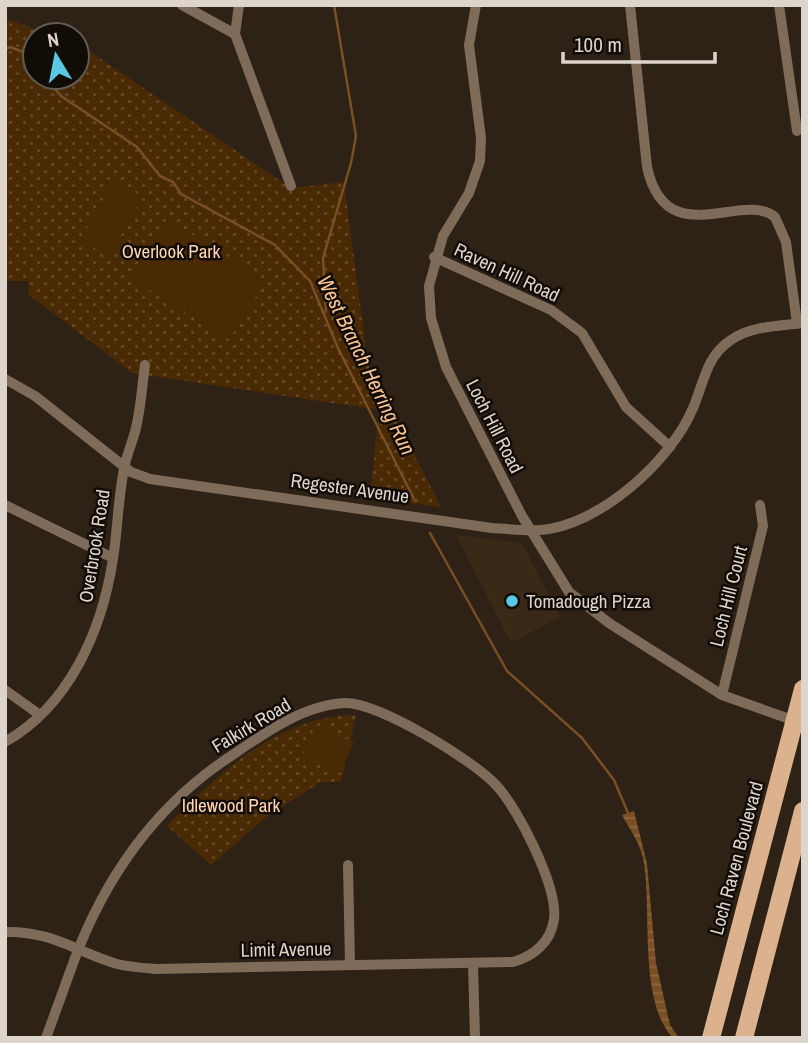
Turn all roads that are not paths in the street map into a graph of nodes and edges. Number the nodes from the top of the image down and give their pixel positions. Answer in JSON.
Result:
{"nodes":[{"id":1,"x":182,"y":5,"type":"edge"},
{"id":2,"x":239,"y":5,"type":"edge"},
{"id":3,"x":475,"y":5,"type":"edge"},
{"id":4,"x":630,"y":5,"type":"edge"},
{"id":5,"x":780,"y":7,"type":"edge"},
{"id":6,"x":235,"y":34,"type":"junction"},
{"id":7,"x":797,"y":131,"type":"dead end"},
{"id":8,"x":291,"y":186,"type":"dead end"},
{"id":9,"x":434,"y":257,"type":"junction"},
{"id":10,"x":800,"y":323,"type":"edge"},
{"id":11,"x":145,"y":365,"type":"dead end"},
{"id":12,"x":5,"y":379,"type":"edge"},
{"id":13,"x":670,"y":447,"type":"junction"},
{"id":14,"x":125,"y":464,"type":"junction"},
{"id":15,"x":5,"y":505,"type":"edge"},
{"id":16,"x":760,"y":505,"type":"dead end"},
{"id":17,"x":529,"y":529,"type":"junction"},
{"id":18,"x":113,"y":558,"type":"junction"},
{"id":19,"x":803,"y":689,"type":"edge"},
{"id":20,"x":5,"y":690,"type":"edge"},
{"id":21,"x":722,"y":695,"type":"junction"},
{"id":22,"x":40,"y":715,"type":"junction"},
{"id":23,"x":798,"y":722,"type":"edge"},
{"id":24,"x":5,"y":742,"type":"edge"},
{"id":25,"x":803,"y":811,"type":"edge"},
{"id":26,"x":348,"y":865,"type":"dead end"},
{"id":27,"x":554,"y":923,"type":"joint"},
{"id":28,"x":5,"y":932,"type":"edge"},
{"id":29,"x":78,"y":949,"type":"junction"},
{"id":30,"x":473,"y":964,"type":"junction"},
{"id":31,"x":350,"y":965,"type":"junction"},
{"id":32,"x":46,"y":1038,"type":"edge"},
{"id":33,"x":475,"y":1038,"type":"edge"},
{"id":34,"x":711,"y":1038,"type":"edge"},
{"id":35,"x":744,"y":1038,"type":"edge"}],
"edges":[{"from":1,"to":6,"type":"street"},
{"from":2,"to":6,"type":"street"},
{"from":3,"to":9,"type":"street","name":"Loch Hill Road"},
{"from":4,"to":10,"type":"street"},
{"from":5,"to":7,"type":"street"},
{"from":6,"to":8,"type":"street"},
{"from":9,"to":13,"type":"street","name":"Raven Hill Road"},
{"from":9,"to":17,"type":"street","name":"Loch Hill Road"},
{"from":10,"to":13,"type":"street","name":"Regester Avenue"},
{"from":11,"to":14,"type":"street","name":"Overbrook Road"},
{"from":12,"to":14,"type":"street","name":"Regester Avenue"},
{"from":13,"to":17,"type":"street","name":"Regester Avenue"},
{"from":14,"to":17,"type":"street","name":"Regester Avenue"},
{"from":14,"to":18,"type":"street","name":"Overbrook Road"},
{"from":15,"to":18,"type":"street"},
{"from":16,"to":21,"type":"street","name":"Loch Hill Court"},
{"from":17,"to":21,"type":"street","name":"Loch Hill Road"},
{"from":18,"to":22,"type":"street","name":"Overbrook Road"},
{"from":19,"to":23,"type":"main road","name":"Loch Raven Boulevard"},
{"from":20,"to":22,"type":"street"},
{"from":21,"to":23,"type":"street","name":"Loch Hill Road"},
{"from":22,"to":24,"type":"street","name":"Overbrook Road"},
{"from":23,"to":34,"type":"main road","name":"Loch Raven Boulevard"},
{"from":25,"to":35,"type":"main road"},
{"from":26,"to":31,"type":"street"},
{"from":27,"to":29,"type":"street","name":"Falkirk Road"},
{"from":27,"to":30,"type":"street","name":"Limit Avenue"},
{"from":28,"to":29,"type":"street","name":"Limit Avenue"},
{"from":29,"to":31,"type":"street","name":"Limit Avenue"},
{"from":29,"to":32,"type":"street","name":"Falkirk Road"},
{"from":30,"to":31,"type":"street","name":"Limit Avenue"},
{"from":30,"to":33,"type":"street"}]}
